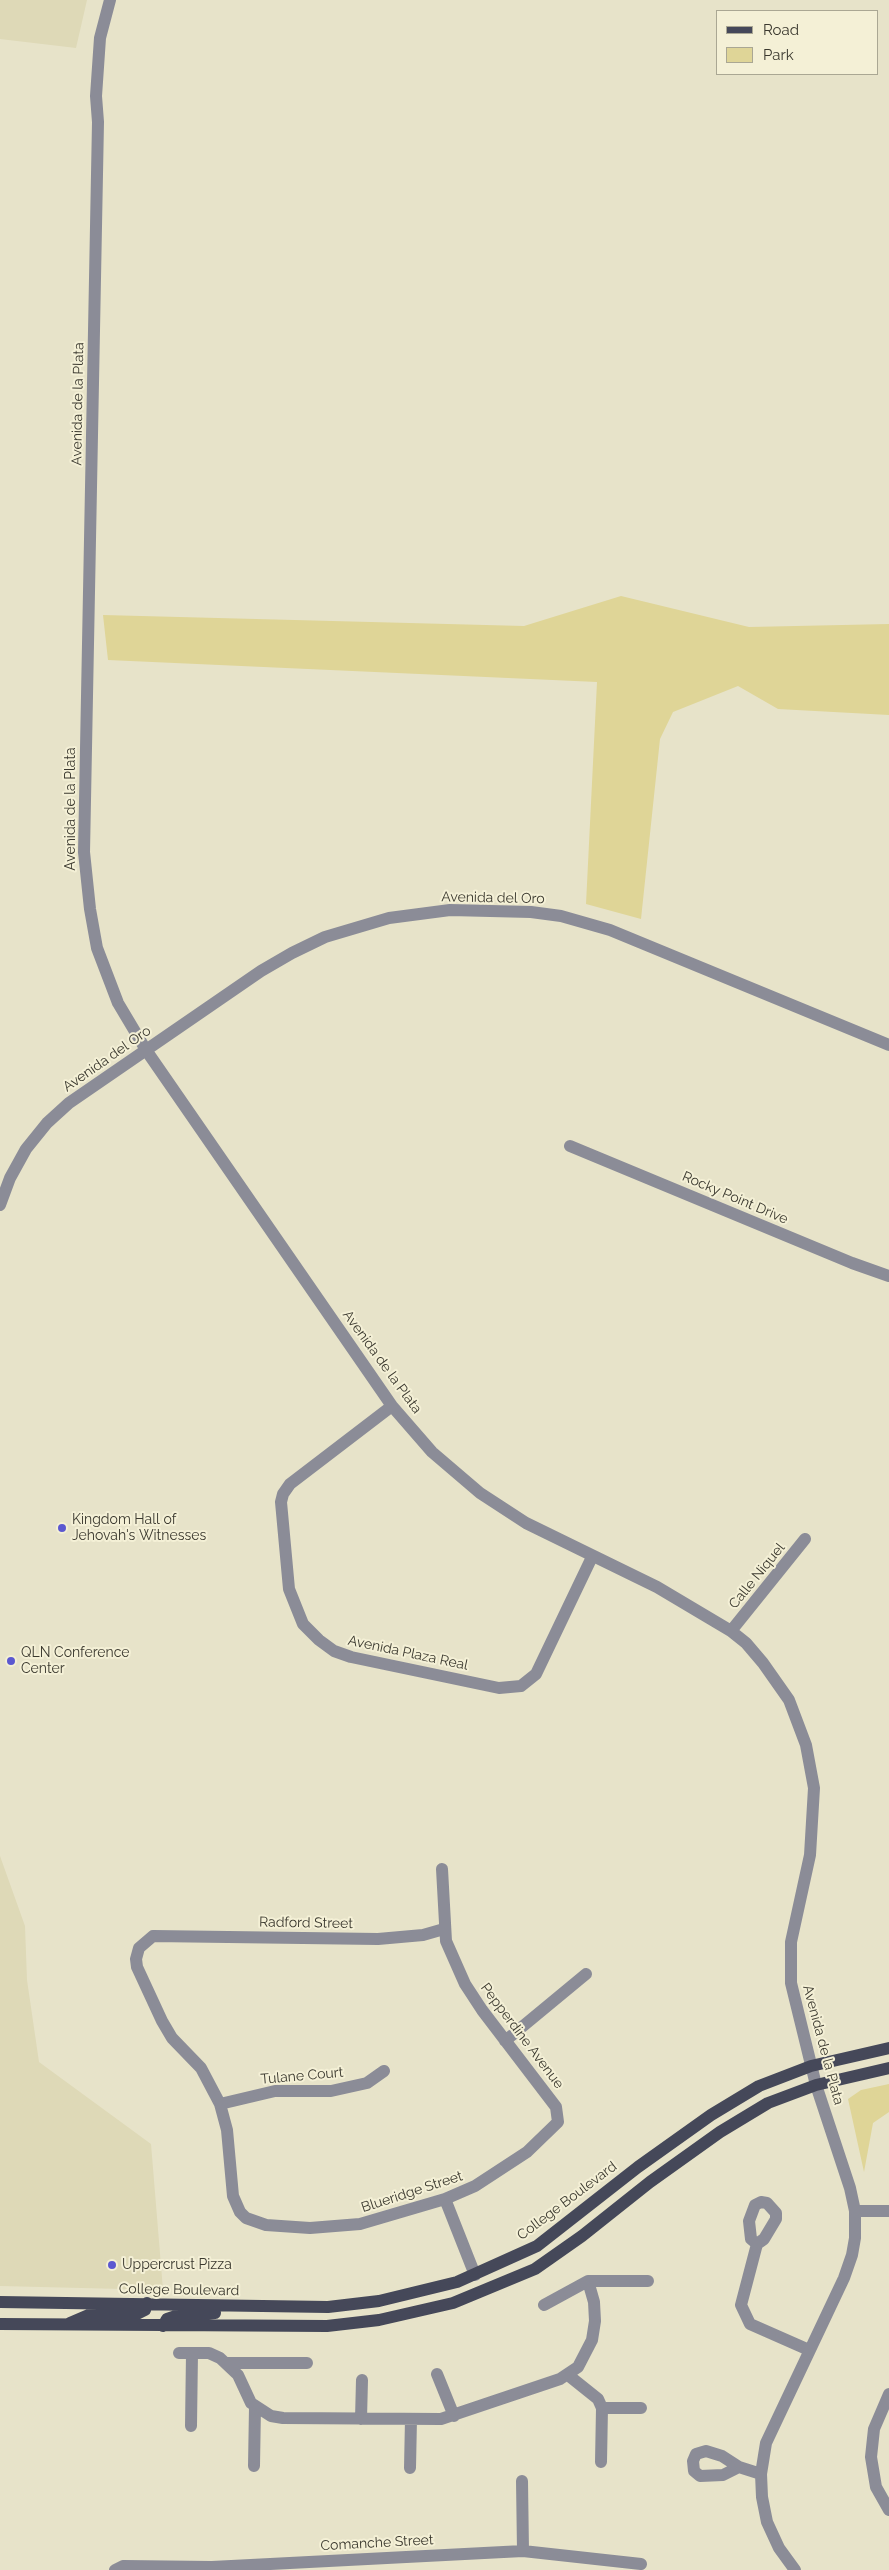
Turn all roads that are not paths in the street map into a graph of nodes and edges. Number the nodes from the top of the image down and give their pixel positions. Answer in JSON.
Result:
{"nodes":[{"id":1,"x":110,"y":0,"type":"edge"},
{"id":2,"x":889,"y":1045,"type":"edge"},
{"id":3,"x":146,"y":1050,"type":"junction"},
{"id":4,"x":570,"y":1146,"type":"dead end"},
{"id":5,"x":0,"y":1205,"type":"edge"},
{"id":6,"x":889,"y":1276,"type":"edge"},
{"id":7,"x":392,"y":1406,"type":"junction"},
{"id":8,"x":805,"y":1539,"type":"dead end"},
{"id":9,"x":592,"y":1557,"type":"junction"},
{"id":10,"x":731,"y":1631,"type":"junction"},
{"id":11,"x":442,"y":1869,"type":"dead end"},
{"id":12,"x":444,"y":1929,"type":"junction"},
{"id":13,"x":586,"y":1974,"type":"dead end"},
{"id":14,"x":506,"y":2041,"type":"junction"},
{"id":15,"x":889,"y":2048,"type":"edge"},
{"id":16,"x":811,"y":2066,"type":"junction"},
{"id":17,"x":889,"y":2068,"type":"edge"},
{"id":18,"x":384,"y":2071,"type":"dead end"},
{"id":19,"x":816,"y":2084,"type":"junction"},
{"id":20,"x":220,"y":2104,"type":"junction"},
{"id":21,"x":549,"y":2132,"type":"joint"},
{"id":22,"x":445,"y":2199,"type":"junction"},
{"id":23,"x":855,"y":2211,"type":"junction"},
{"id":24,"x":889,"y":2211,"type":"edge"},
{"id":25,"x":757,"y":2244,"type":"dead end"},
{"id":26,"x":537,"y":2246,"type":"junction"},
{"id":27,"x":475,"y":2275,"type":"junction"},
{"id":28,"x":588,"y":2281,"type":"junction"},
{"id":29,"x":648,"y":2281,"type":"dead end"},
{"id":30,"x":482,"y":2293,"type":"junction"},
{"id":31,"x":0,"y":2302,"type":"edge"},
{"id":32,"x":147,"y":2303,"type":"junction"},
{"id":33,"x":544,"y":2305,"type":"dead end"},
{"id":34,"x":288,"y":2308,"type":"junction"},
{"id":35,"x":414,"y":2312,"type":"junction"},
{"id":36,"x":0,"y":2324,"type":"edge"},
{"id":37,"x":67,"y":2325,"type":"junction"},
{"id":38,"x":162,"y":2326,"type":"junction"},
{"id":39,"x":809,"y":2350,"type":"junction"},
{"id":40,"x":307,"y":2363,"type":"dead end"},
{"id":41,"x":227,"y":2364,"type":"junction"},
{"id":42,"x":437,"y":2374,"type":"dead end"},
{"id":43,"x":568,"y":2375,"type":"junction"},
{"id":44,"x":362,"y":2380,"type":"dead end"},
{"id":45,"x":889,"y":2394,"type":"edge"},
{"id":46,"x":255,"y":2407,"type":"junction"},
{"id":47,"x":602,"y":2408,"type":"junction"},
{"id":48,"x":641,"y":2408,"type":"dead end"},
{"id":49,"x":454,"y":2416,"type":"junction"},
{"id":50,"x":361,"y":2419,"type":"junction"},
{"id":51,"x":412,"y":2419,"type":"junction"},
{"id":52,"x":191,"y":2426,"type":"dead end"},
{"id":53,"x":601,"y":2462,"type":"dead end"},
{"id":54,"x":254,"y":2466,"type":"dead end"},
{"id":55,"x":738,"y":2467,"type":"dead end"},
{"id":56,"x":410,"y":2468,"type":"dead end"},
{"id":57,"x":761,"y":2474,"type":"junction"},
{"id":58,"x":522,"y":2481,"type":"dead end"},
{"id":59,"x":889,"y":2510,"type":"edge"},
{"id":60,"x":523,"y":2551,"type":"junction"},
{"id":61,"x":641,"y":2564,"type":"dead end"},
{"id":62,"x":792,"y":2569,"type":"edge"},
{"id":63,"x":115,"y":2570,"type":"edge"}],
"edges":[{"from":1,"to":3,"type":"street","name":"Avenida de la Plata"},
{"from":2,"to":3,"type":"street","name":"Avenida del Oro"},
{"from":3,"to":5,"type":"street","name":"Avenida del Oro"},
{"from":3,"to":7,"type":"street","name":"Avenida de la Plata"},
{"from":4,"to":6,"type":"street","name":"Rocky Point Drive"},
{"from":7,"to":9,"type":"street","name":"Avenida de la Plata"},
{"from":7,"to":9,"type":"street","name":"Avenida Plaza Real"},
{"from":8,"to":10,"type":"street","name":"Calle Niquel"},
{"from":9,"to":10,"type":"street","name":"Avenida de la Plata"},
{"from":10,"to":16,"type":"street","name":"Avenida de la Plata"},
{"from":11,"to":12,"type":"street","name":"Pepperdine Avenue"},
{"from":12,"to":14,"type":"street","name":"Pepperdine Avenue"},
{"from":12,"to":20,"type":"street","name":"Radford Street"},
{"from":13,"to":14,"type":"street"},
{"from":14,"to":21,"type":"street","name":"Pepperdine Avenue"},
{"from":15,"to":16,"type":"main road","name":"College Boulevard"},
{"from":16,"to":19,"type":"street","name":"Avenida de la Plata"},
{"from":16,"to":26,"type":"main road","name":"College Boulevard"},
{"from":17,"to":19,"type":"main road"},
{"from":18,"to":20,"type":"street","name":"Tulane Court"},
{"from":19,"to":23,"type":"street","name":"Avenida de la Plata"},
{"from":19,"to":30,"type":"main road"},
{"from":20,"to":22,"type":"street","name":"Blueridge Street"},
{"from":21,"to":22,"type":"street","name":"Blueridge Street"},
{"from":22,"to":27,"type":"street"},
{"from":23,"to":24,"type":"street"},
{"from":23,"to":39,"type":"street","name":"Avenida de la Plata"},
{"from":25,"to":39,"type":"street"},
{"from":26,"to":27,"type":"main road","name":"College Boulevard"},
{"from":26,"to":30,"type":"main road"},
{"from":27,"to":34,"type":"main road","name":"College Boulevard"},
{"from":27,"to":35,"type":"main road"},
{"from":28,"to":29,"type":"street"},
{"from":28,"to":33,"type":"street"},
{"from":28,"to":43,"type":"street"},
{"from":30,"to":35,"type":"main road"},
{"from":31,"to":32,"type":"main road","name":"College Boulevard"},
{"from":32,"to":34,"type":"main road","name":"College Boulevard"},
{"from":32,"to":37,"type":"main road"},
{"from":34,"to":38,"type":"main road"},
{"from":35,"to":38,"type":"main road"},
{"from":36,"to":37,"type":"main road"},
{"from":37,"to":38,"type":"main road"},
{"from":39,"to":57,"type":"street","name":"Avenida de la Plata"},
{"from":40,"to":41,"type":"street"},
{"from":41,"to":46,"type":"street"},
{"from":41,"to":52,"type":"street"},
{"from":42,"to":49,"type":"street"},
{"from":43,"to":47,"type":"street"},
{"from":43,"to":49,"type":"street"},
{"from":44,"to":50,"type":"street"},
{"from":45,"to":59,"type":"street"},
{"from":46,"to":50,"type":"street"},
{"from":46,"to":54,"type":"street"},
{"from":47,"to":48,"type":"street"},
{"from":47,"to":53,"type":"street"},
{"from":49,"to":51,"type":"street"},
{"from":50,"to":51,"type":"street"},
{"from":51,"to":56,"type":"street"},
{"from":55,"to":57,"type":"street"},
{"from":57,"to":62,"type":"street","name":"Avenida de la Plata"},
{"from":58,"to":60,"type":"street"},
{"from":60,"to":61,"type":"street","name":"Comanche Street"},
{"from":60,"to":63,"type":"street","name":"Comanche Street"}]}
